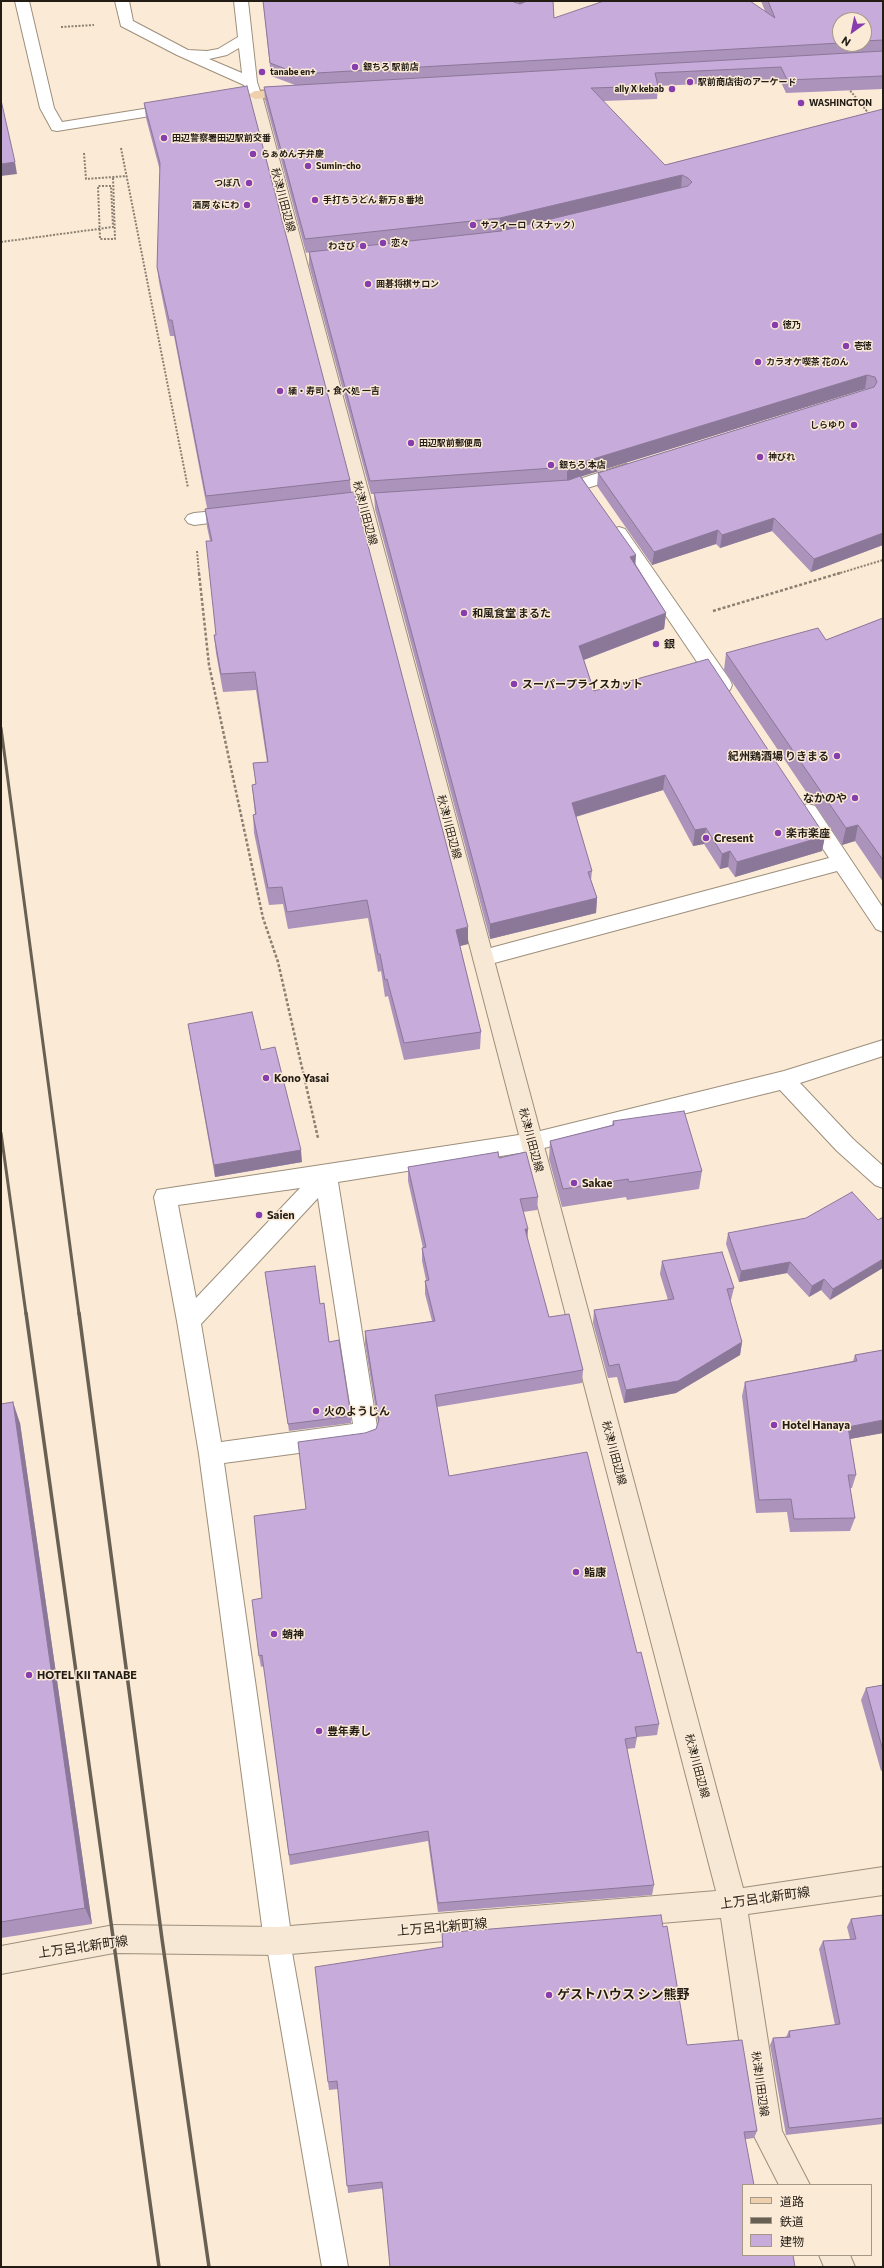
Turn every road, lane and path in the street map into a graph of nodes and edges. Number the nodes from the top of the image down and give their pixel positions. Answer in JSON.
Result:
{"nodes":[{"id":1,"x":22,"y":1,"type":"edge"},
{"id":2,"x":122,"y":1,"type":"edge"},
{"id":3,"x":241,"y":1,"type":"edge"},
{"id":4,"x":126,"y":23,"type":"junction"},
{"id":5,"x":29,"y":29,"type":"junction"},
{"id":6,"x":245,"y":39,"type":"junction"},
{"id":7,"x":182,"y":52,"type":"junction"},
{"id":8,"x":847,"y":83,"type":"edge"},
{"id":9,"x":249,"y":91,"type":"junction"},
{"id":10,"x":310,"y":92,"type":"edge"},
{"id":11,"x":190,"y":106,"type":"edge"},
{"id":12,"x":872,"y":117,"type":"edge"},
{"id":13,"x":114,"y":118,"type":"junction"},
{"id":14,"x":97,"y":121,"type":"junction"},
{"id":15,"x":127,"y":176,"type":"junction"},
{"id":16,"x":113,"y":178,"type":"junction"},
{"id":17,"x":1,"y":242,"type":"edge"},
{"id":18,"x":643,"y":465,"type":"edge"},
{"id":19,"x":536,"y":491,"type":"edge"},
{"id":20,"x":255,"y":513,"type":"edge"},
{"id":21,"x":607,"y":516,"type":"edge"},
{"id":22,"x":194,"y":519,"type":"junction"},
{"id":23,"x":883,"y":560,"type":"edge"},
{"id":24,"x":680,"y":620,"type":"junction"},
{"id":25,"x":732,"y":699,"type":"edge"},
{"id":26,"x":798,"y":796,"type":"edge"},
{"id":27,"x":841,"y":862,"type":"junction"},
{"id":28,"x":883,"y":924,"type":"edge"},
{"id":29,"x":483,"y":958,"type":"junction"},
{"id":30,"x":883,"y":1048,"type":"edge"},
{"id":31,"x":784,"y":1080,"type":"junction"},
{"id":32,"x":532,"y":1142,"type":"junction"},
{"id":33,"x":326,"y":1175,"type":"junction"},
{"id":34,"x":883,"y":1179,"type":"edge"},
{"id":35,"x":189,"y":1321,"type":"junction"},
{"id":36,"x":211,"y":1454,"type":"junction"},
{"id":37,"x":883,"y":1881,"type":"edge"},
{"id":38,"x":733,"y":1903,"type":"junction"},
{"id":39,"x":278,"y":1941,"type":"junction"},
{"id":40,"x":1,"y":1960,"type":"edge"},
{"id":41,"x":794,"y":2184,"type":"edge"},
{"id":42,"x":834,"y":2256,"type":"edge"},
{"id":43,"x":335,"y":2267,"type":"edge"},
{"id":44,"x":840,"y":2267,"type":"edge"}],
"edges":[{"from":1,"to":5,"type":"street"},
{"from":2,"to":4,"type":"street"},
{"from":3,"to":6,"type":"street"},
{"from":4,"to":5,"type":"path"},
{"from":4,"to":7,"type":"street"},
{"from":5,"to":14,"type":"street"},
{"from":6,"to":7,"type":"street"},
{"from":6,"to":9,"type":"street"},
{"from":7,"to":9,"type":"street"},
{"from":8,"to":12,"type":"path"},
{"from":9,"to":10,"type":"main road"},
{"from":9,"to":29,"type":"main road","name":"秋津川田辺線"},
{"from":11,"to":13,"type":"street"},
{"from":13,"to":14,"type":"street"},
{"from":13,"to":15,"type":"path"},
{"from":14,"to":16,"type":"path"},
{"from":15,"to":16,"type":"path"},
{"from":15,"to":22,"type":"path"},
{"from":16,"to":17,"type":"path","bridge":true},
{"from":18,"to":19,"type":"street"},
{"from":20,"to":22,"type":"street"},
{"from":21,"to":24,"type":"street"},
{"from":22,"to":33,"type":"path"},
{"from":23,"to":24,"type":"path"},
{"from":24,"to":25,"type":"street"},
{"from":26,"to":27,"type":"street"},
{"from":27,"to":28,"type":"street"},
{"from":27,"to":29,"type":"street"},
{"from":29,"to":32,"type":"main road","name":"秋津川田辺線"},
{"from":30,"to":31,"type":"street"},
{"from":31,"to":32,"type":"street"},
{"from":31,"to":34,"type":"street"},
{"from":32,"to":33,"type":"street"},
{"from":32,"to":38,"type":"main road","name":"秋津川田辺線"},
{"from":33,"to":35,"type":"street"},
{"from":33,"to":35,"type":"street"},
{"from":33,"to":36,"type":"street"},
{"from":35,"to":36,"type":"street"},
{"from":36,"to":39,"type":"street"},
{"from":37,"to":38,"type":"main road","name":"上万呂北新町線"},
{"from":38,"to":39,"type":"main road","name":"上万呂北新町線"},
{"from":38,"to":41,"type":"main road","name":"秋津川田辺線"},
{"from":39,"to":40,"type":"main road","name":"上万呂北新町線"},
{"from":39,"to":43,"type":"lane"},
{"from":42,"to":44,"type":"main road"}]}
